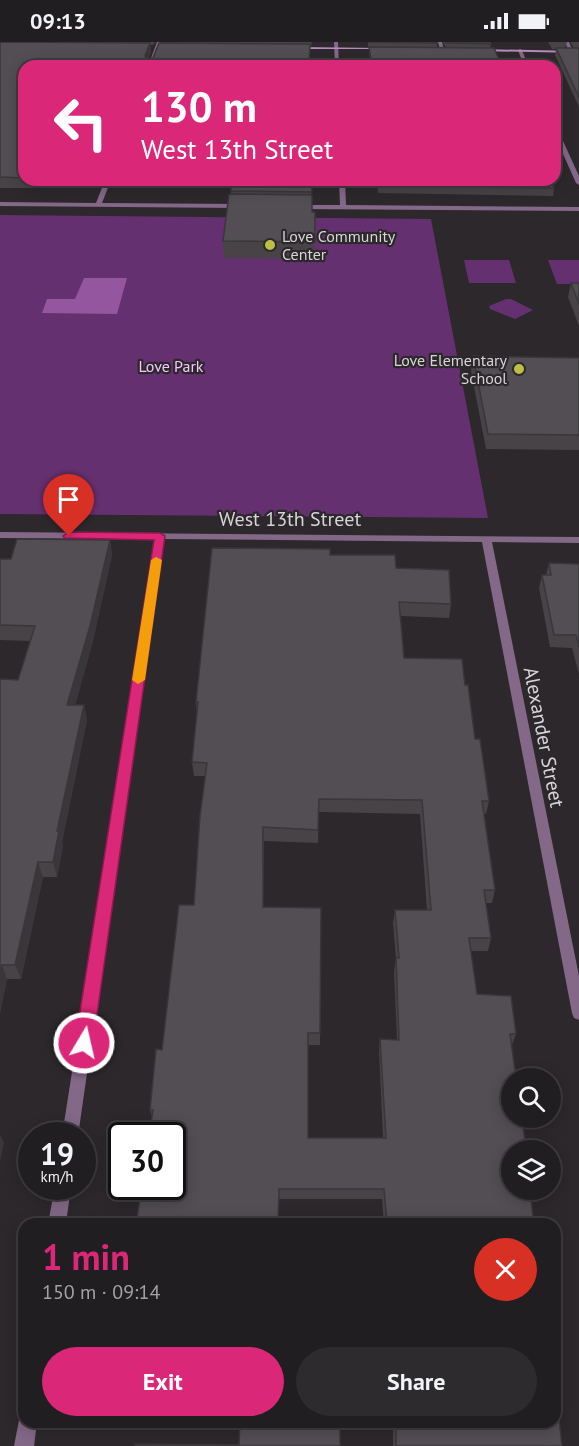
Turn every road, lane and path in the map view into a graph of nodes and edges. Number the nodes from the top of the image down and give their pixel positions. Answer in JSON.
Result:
{"nodes":[{"id":1,"x":440,"y":42,"type":"edge"},
{"id":2,"x":567,"y":42,"type":"edge"},
{"id":3,"x":158,"y":45,"type":"edge"},
{"id":4,"x":336,"y":45,"type":"edge"},
{"id":5,"x":146,"y":48,"type":"edge"},
{"id":6,"x":166,"y":48,"type":"edge"},
{"id":7,"x":291,"y":48,"type":"edge"},
{"id":8,"x":518,"y":48,"type":"junction"},
{"id":9,"x":570,"y":48,"type":"junction"},
{"id":10,"x":395,"y":49,"type":"edge"},
{"id":11,"x":430,"y":49,"type":"edge"},
{"id":12,"x":442,"y":49,"type":"junction"},
{"id":13,"x":451,"y":49,"type":"edge"},
{"id":14,"x":470,"y":49,"type":"edge"},
{"id":15,"x":579,"y":50,"type":"edge"},
{"id":16,"x":152,"y":60,"type":"edge"},
{"id":17,"x":337,"y":60,"type":"edge"},
{"id":18,"x":523,"y":60,"type":"edge"},
{"id":19,"x":561,"y":143,"type":"edge"},
{"id":20,"x":579,"y":183,"type":"edge"},
{"id":21,"x":106,"y":186,"type":"edge"},
{"id":22,"x":342,"y":186,"type":"edge"},
{"id":23,"x":0,"y":204,"type":"edge"},
{"id":24,"x":98,"y":205,"type":"junction"},
{"id":25,"x":252,"y":206,"type":"edge"},
{"id":26,"x":286,"y":206,"type":"edge"},
{"id":27,"x":343,"y":207,"type":"junction"},
{"id":28,"x":579,"y":209,"type":"edge"},
{"id":29,"x":0,"y":535,"type":"edge"},
{"id":30,"x":160,"y":536,"type":"junction"},
{"id":31,"x":486,"y":539,"type":"junction"},
{"id":32,"x":579,"y":540,"type":"edge"},
{"id":33,"x":579,"y":1013,"type":"edge"},
{"id":34,"x":72,"y":1122,"type":"edge"},
{"id":35,"x":61,"y":1200,"type":"edge"},
{"id":36,"x":58,"y":1218,"type":"edge"},
{"id":37,"x":26,"y":1428,"type":"edge"},
{"id":38,"x":24,"y":1446,"type":"edge"}],
"edges":[{"from":1,"to":12,"type":"street"},
{"from":2,"to":9,"type":"street"},
{"from":3,"to":5,"type":"main road"},
{"from":3,"to":6,"type":"main road"},
{"from":3,"to":16,"type":"street"},
{"from":4,"to":7,"type":"main road"},
{"from":4,"to":10,"type":"main road"},
{"from":4,"to":17,"type":"street"},
{"from":8,"to":9,"type":"main road"},
{"from":8,"to":14,"type":"main road"},
{"from":8,"to":15,"type":"main road"},
{"from":8,"to":18,"type":"street"},
{"from":9,"to":15,"type":"main road"},
{"from":11,"to":12,"type":"main road"},
{"from":12,"to":13,"type":"main road"},
{"from":19,"to":20,"type":"street"},
{"from":21,"to":24,"type":"street"},
{"from":22,"to":27,"type":"street"},
{"from":23,"to":24,"type":"street"},
{"from":24,"to":25,"type":"street"},
{"from":26,"to":27,"type":"street"},
{"from":27,"to":28,"type":"street"},
{"from":29,"to":30,"type":"street","name":"West 13th Street"},
{"from":30,"to":31,"type":"street","name":"West 13th Street"},
{"from":30,"to":34,"type":"street"},
{"from":31,"to":32,"type":"street","name":"West 13th Street"},
{"from":31,"to":33,"type":"street","name":"Alexander Street"},
{"from":35,"to":36,"type":"street"},
{"from":37,"to":38,"type":"street"}]}
